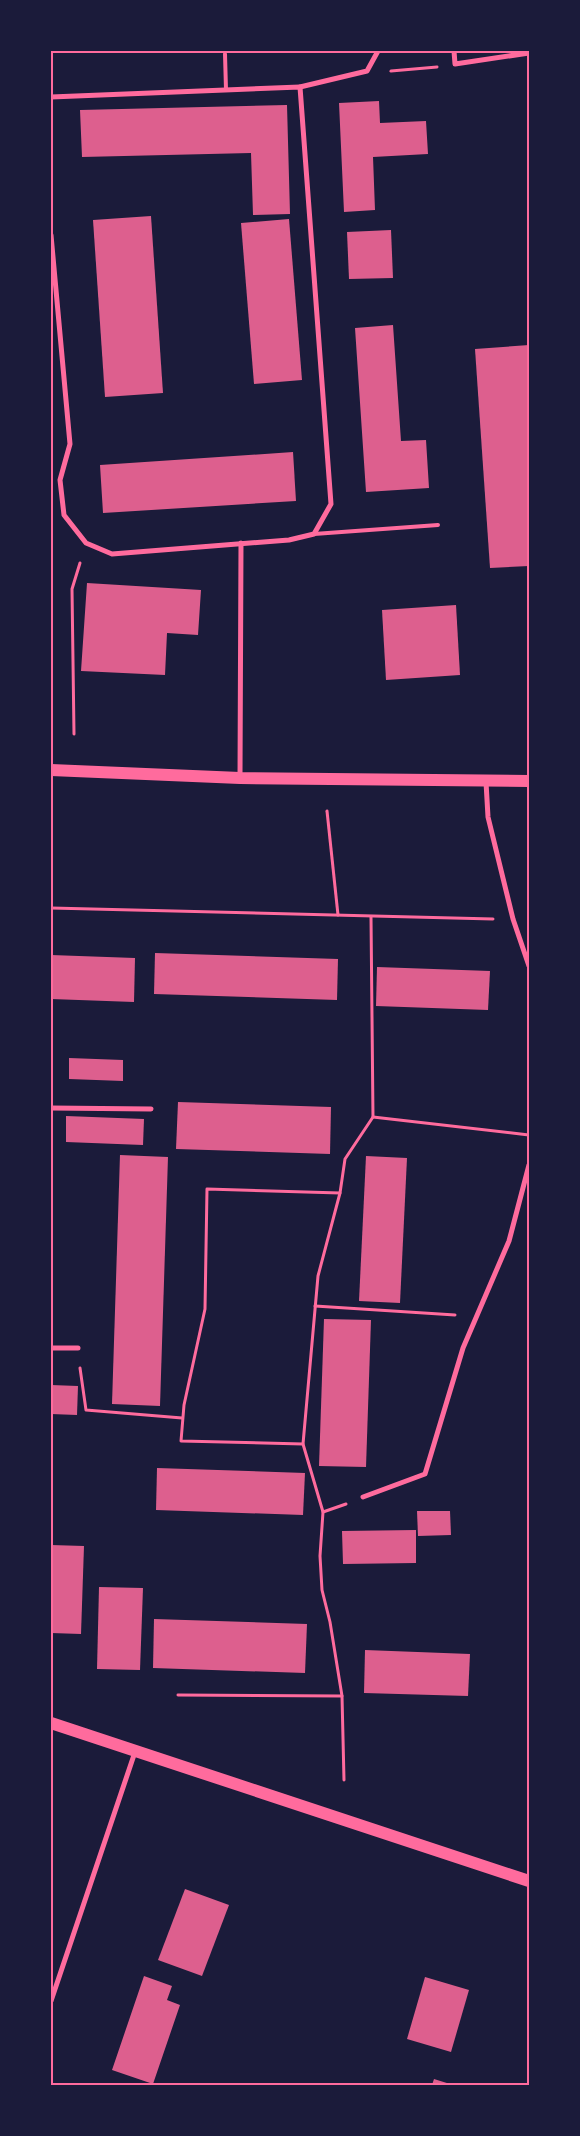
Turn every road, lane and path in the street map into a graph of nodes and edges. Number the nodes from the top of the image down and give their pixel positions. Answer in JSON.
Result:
{"nodes":[{"id":1,"x":378,"y":51,"type":"edge"},
{"id":2,"x":454,"y":51,"type":"edge"},
{"id":3,"x":529,"y":53,"type":"edge"},
{"id":4,"x":225,"y":54,"type":"dead end"},
{"id":5,"x":455,"y":64,"type":"junction"},
{"id":6,"x":368,"y":71,"type":"junction"},
{"id":7,"x":300,"y":87,"type":"junction"},
{"id":8,"x":226,"y":90,"type":"junction"},
{"id":9,"x":51,"y":97,"type":"edge"},
{"id":10,"x":51,"y":235,"type":"edge"},
{"id":11,"x":438,"y":525,"type":"dead end"},
{"id":12,"x":314,"y":534,"type":"junction"},
{"id":13,"x":86,"y":543,"type":"junction"},
{"id":14,"x":242,"y":543,"type":"junction"},
{"id":15,"x":74,"y":734,"type":"dead end"},
{"id":16,"x":51,"y":770,"type":"edge"},
{"id":17,"x":240,"y":778,"type":"junction"},
{"id":18,"x":529,"y":781,"type":"edge"},
{"id":19,"x":486,"y":782,"type":"junction"},
{"id":20,"x":327,"y":812,"type":"dead end"},
{"id":21,"x":51,"y":908,"type":"edge"},
{"id":22,"x":338,"y":916,"type":"junction"},
{"id":23,"x":371,"y":917,"type":"junction"},
{"id":24,"x":513,"y":919,"type":"junction"},
{"id":25,"x":529,"y":966,"type":"edge"},
{"id":26,"x":51,"y":1108,"type":"edge"},
{"id":27,"x":152,"y":1109,"type":"dead end"},
{"id":28,"x":373,"y":1117,"type":"junction"},
{"id":29,"x":529,"y":1135,"type":"edge"},
{"id":30,"x":529,"y":1165,"type":"edge"},
{"id":31,"x":340,"y":1193,"type":"junction"},
{"id":32,"x":316,"y":1306,"type":"junction"},
{"id":33,"x":476,"y":1317,"type":"junction"},
{"id":34,"x":51,"y":1348,"type":"edge"},
{"id":35,"x":78,"y":1348,"type":"joint"},
{"id":36,"x":182,"y":1418,"type":"junction"},
{"id":37,"x":303,"y":1444,"type":"junction"},
{"id":38,"x":363,"y":1497,"type":"dead end"},
{"id":39,"x":178,"y":1695,"type":"dead end"},
{"id":40,"x":342,"y":1696,"type":"junction"},
{"id":41,"x":51,"y":1723,"type":"edge"},
{"id":42,"x":135,"y":1751,"type":"junction"},
{"id":43,"x":344,"y":1780,"type":"dead end"},
{"id":44,"x":529,"y":1881,"type":"edge"},
{"id":45,"x":51,"y":2001,"type":"edge"}],
"edges":[{"from":1,"to":6,"type":"street"},
{"from":2,"to":5,"type":"street"},
{"from":3,"to":5,"type":"street"},
{"from":4,"to":8,"type":"lane"},
{"from":5,"to":6,"type":"path"},
{"from":6,"to":7,"type":"street"},
{"from":7,"to":8,"type":"street"},
{"from":7,"to":12,"type":"street"},
{"from":8,"to":9,"type":"street"},
{"from":10,"to":13,"type":"street"},
{"from":11,"to":12,"type":"lane"},
{"from":12,"to":14,"type":"street"},
{"from":13,"to":14,"type":"street"},
{"from":13,"to":15,"type":"path"},
{"from":14,"to":17,"type":"street"},
{"from":16,"to":17,"type":"main road"},
{"from":17,"to":19,"type":"main road"},
{"from":18,"to":19,"type":"main road"},
{"from":19,"to":24,"type":"street"},
{"from":20,"to":22,"type":"path"},
{"from":21,"to":22,"type":"path"},
{"from":22,"to":23,"type":"path"},
{"from":23,"to":24,"type":"path"},
{"from":23,"to":28,"type":"path"},
{"from":24,"to":25,"type":"street"},
{"from":26,"to":27,"type":"street"},
{"from":28,"to":29,"type":"path"},
{"from":28,"to":31,"type":"path"},
{"from":30,"to":33,"type":"street"},
{"from":31,"to":32,"type":"path"},
{"from":31,"to":36,"type":"path"},
{"from":32,"to":33,"type":"path"},
{"from":32,"to":37,"type":"path"},
{"from":33,"to":38,"type":"street"},
{"from":34,"to":35,"type":"street"},
{"from":35,"to":36,"type":"path"},
{"from":36,"to":37,"type":"path"},
{"from":37,"to":40,"type":"path"},
{"from":39,"to":40,"type":"path"},
{"from":40,"to":43,"type":"path"},
{"from":41,"to":42,"type":"main road"},
{"from":42,"to":44,"type":"main road"},
{"from":42,"to":45,"type":"street"}]}
